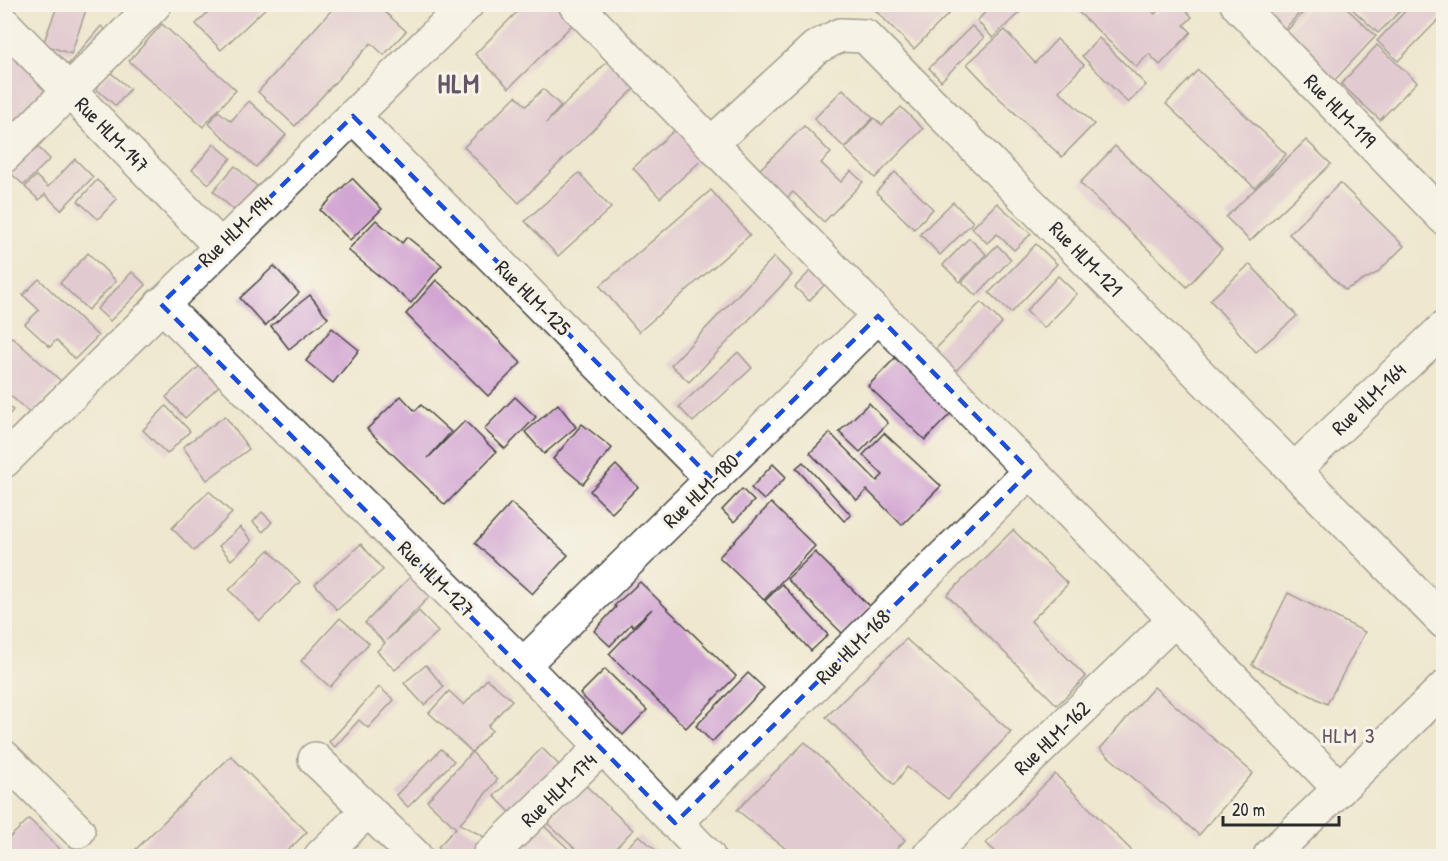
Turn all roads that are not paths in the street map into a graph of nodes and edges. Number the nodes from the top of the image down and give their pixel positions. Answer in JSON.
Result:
{"nodes":[{"id":1,"x":154,"y":4,"type":"edge"},
{"id":2,"x":467,"y":4,"type":"edge"},
{"id":3,"x":575,"y":4,"type":"edge"},
{"id":4,"x":1237,"y":4,"type":"edge"},
{"id":5,"x":4,"y":24,"type":"edge"},
{"id":6,"x":68,"y":89,"type":"junction"},
{"id":7,"x":353,"y":116,"type":"junction"},
{"id":8,"x":711,"y":144,"type":"junction"},
{"id":9,"x":4,"y":156,"type":"edge"},
{"id":10,"x":1443,"y":218,"type":"edge"},
{"id":11,"x":219,"y":246,"type":"junction"},
{"id":12,"x":161,"y":304,"type":"junction"},
{"id":13,"x":879,"y":316,"type":"junction"},
{"id":14,"x":1443,"y":328,"type":"edge"},
{"id":15,"x":4,"y":461,"type":"edge"},
{"id":16,"x":1294,"y":470,"type":"junction"},
{"id":17,"x":1030,"y":471,"type":"junction"},
{"id":18,"x":713,"y":480,"type":"junction"},
{"id":19,"x":1175,"y":619,"type":"junction"},
{"id":20,"x":1443,"y":622,"type":"edge"},
{"id":21,"x":523,"y":665,"type":"junction"},
{"id":22,"x":1443,"y":688,"type":"edge"},
{"id":23,"x":602,"y":747,"type":"junction"},
{"id":24,"x":4,"y":757,"type":"edge"},
{"id":25,"x":315,"y":759,"type":"dead end"},
{"id":26,"x":1340,"y":789,"type":"junction"},
{"id":27,"x":368,"y":810,"type":"junction"},
{"id":28,"x":675,"y":823,"type":"junction"},
{"id":29,"x":78,"y":831,"type":"dead end"},
{"id":30,"x":321,"y":856,"type":"edge"},
{"id":31,"x":414,"y":856,"type":"edge"},
{"id":32,"x":489,"y":856,"type":"edge"},
{"id":33,"x":708,"y":856,"type":"edge"},
{"id":34,"x":930,"y":856,"type":"edge"},
{"id":35,"x":1270,"y":856,"type":"edge"}],
"edges":[{"from":1,"to":6,"type":"street"},
{"from":2,"to":7,"type":"street","name":"Rue HLM-194"},
{"from":3,"to":8,"type":"street"},
{"from":4,"to":10,"type":"street","name":"Rue HLM-119"},
{"from":5,"to":6,"type":"street","name":"Rue HLM-147"},
{"from":6,"to":9,"type":"street"},
{"from":6,"to":11,"type":"street","name":"Rue HLM-147"},
{"from":7,"to":11,"type":"street","name":"Rue HLM-194"},
{"from":7,"to":18,"type":"street","name":"Rue HLM-125"},
{"from":8,"to":13,"type":"street"},
{"from":8,"to":16,"type":"street","name":"Rue HLM-121"},
{"from":11,"to":12,"type":"street","name":"Rue HLM-194"},
{"from":12,"to":15,"type":"street","name":"Rue HLM-194"},
{"from":12,"to":21,"type":"street","name":"Rue HLM-127"},
{"from":13,"to":17,"type":"street"},
{"from":13,"to":18,"type":"street","name":"Rue HLM-180"},
{"from":14,"to":16,"type":"street","name":"Rue HLM-164"},
{"from":16,"to":20,"type":"street","name":"Rue HLM-121"},
{"from":17,"to":19,"type":"street"},
{"from":17,"to":28,"type":"street","name":"Rue HLM-168"},
{"from":18,"to":21,"type":"street","name":"Rue HLM-180"},
{"from":19,"to":26,"type":"street"},
{"from":19,"to":34,"type":"street","name":"Rue HLM-162"},
{"from":21,"to":23,"type":"street","name":"Rue HLM-127"},
{"from":22,"to":26,"type":"street"},
{"from":23,"to":28,"type":"street","name":"Rue HLM-127"},
{"from":23,"to":32,"type":"street","name":"Rue HLM-174"},
{"from":24,"to":29,"type":"street"},
{"from":25,"to":27,"type":"street"},
{"from":26,"to":35,"type":"street"},
{"from":27,"to":30,"type":"street"},
{"from":27,"to":31,"type":"street"},
{"from":28,"to":33,"type":"street","name":"Rue HLM-127"}]}
